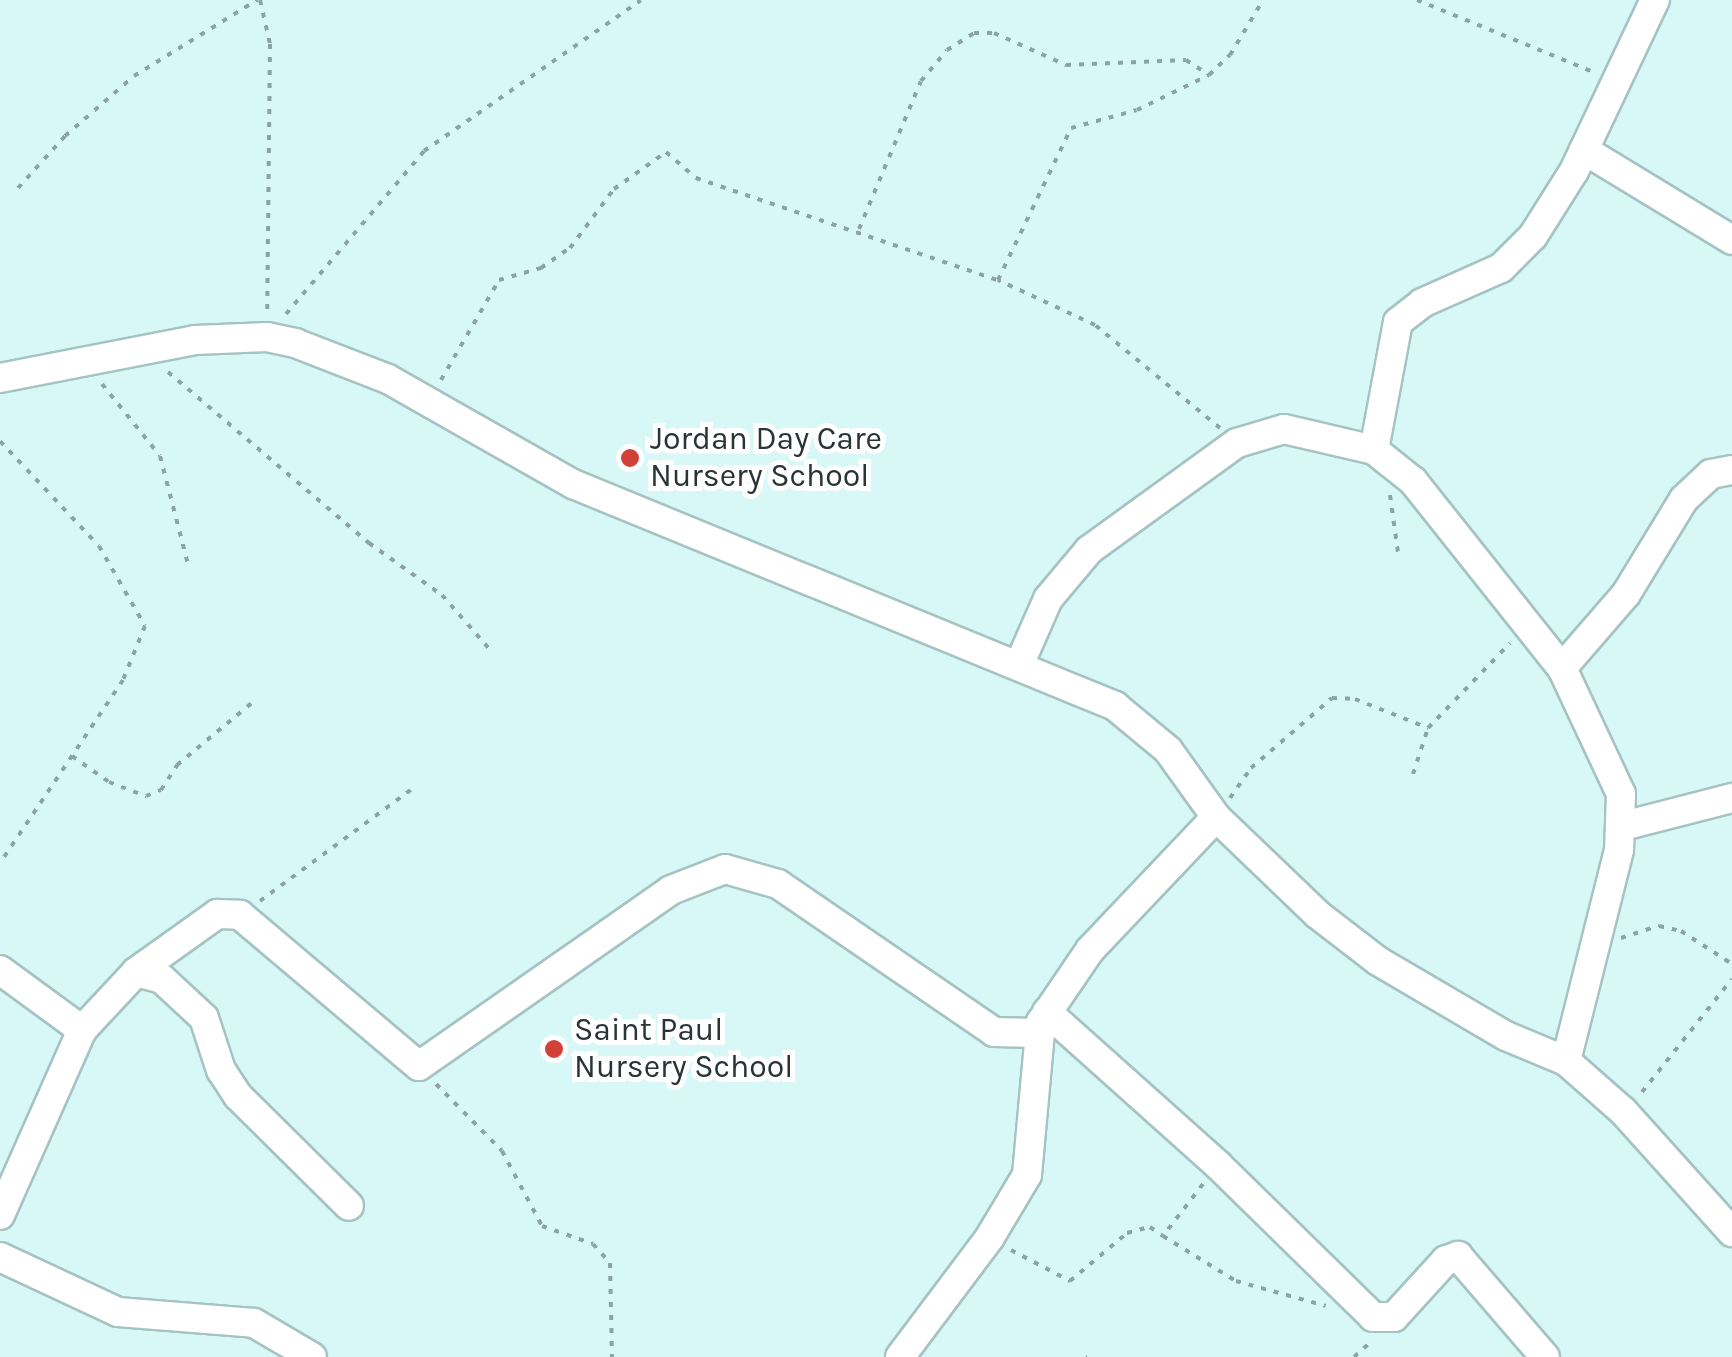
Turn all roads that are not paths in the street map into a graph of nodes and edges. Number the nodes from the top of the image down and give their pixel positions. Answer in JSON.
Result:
{"nodes":[{"id":1,"x":1655,"y":0,"type":"edge"},
{"id":2,"x":1584,"y":150,"type":"junction"},
{"id":3,"x":1732,"y":240,"type":"edge"},
{"id":4,"x":0,"y":378,"type":"edge"},
{"id":5,"x":1380,"y":453,"type":"junction"},
{"id":6,"x":1732,"y":470,"type":"edge"},
{"id":7,"x":1018,"y":665,"type":"junction"},
{"id":8,"x":1562,"y":668,"type":"junction"},
{"id":9,"x":1732,"y":798,"type":"edge"},
{"id":10,"x":1216,"y":818,"type":"junction"},
{"id":11,"x":1623,"y":826,"type":"junction"},
{"id":12,"x":0,"y":970,"type":"edge"},
{"id":13,"x":136,"y":972,"type":"junction"},
{"id":14,"x":1042,"y":1023,"type":"junction"},
{"id":15,"x":82,"y":1030,"type":"junction"},
{"id":16,"x":1566,"y":1061,"type":"junction"},
{"id":17,"x":349,"y":1206,"type":"dead end"},
{"id":18,"x":0,"y":1215,"type":"edge"},
{"id":19,"x":1732,"y":1232,"type":"edge"},
{"id":20,"x":0,"y":1257,"type":"edge"},
{"id":21,"x":1534,"y":1353,"type":"edge"},
{"id":22,"x":312,"y":1357,"type":"edge"},
{"id":23,"x":900,"y":1357,"type":"edge"}],
"edges":[{"from":1,"to":2,"type":"street"},
{"from":2,"to":3,"type":"street"},
{"from":2,"to":5,"type":"street"},
{"from":4,"to":7,"type":"street"},
{"from":5,"to":7,"type":"street"},
{"from":5,"to":8,"type":"street"},
{"from":6,"to":8,"type":"street"},
{"from":7,"to":10,"type":"street"},
{"from":8,"to":11,"type":"street"},
{"from":9,"to":11,"type":"street"},
{"from":10,"to":14,"type":"street"},
{"from":10,"to":16,"type":"street"},
{"from":11,"to":16,"type":"street"},
{"from":12,"to":15,"type":"street"},
{"from":13,"to":14,"type":"street"},
{"from":13,"to":15,"type":"street"},
{"from":13,"to":17,"type":"street"},
{"from":14,"to":21,"type":"street"},
{"from":14,"to":23,"type":"street"},
{"from":15,"to":18,"type":"street"},
{"from":16,"to":19,"type":"street"},
{"from":20,"to":22,"type":"street"}]}
